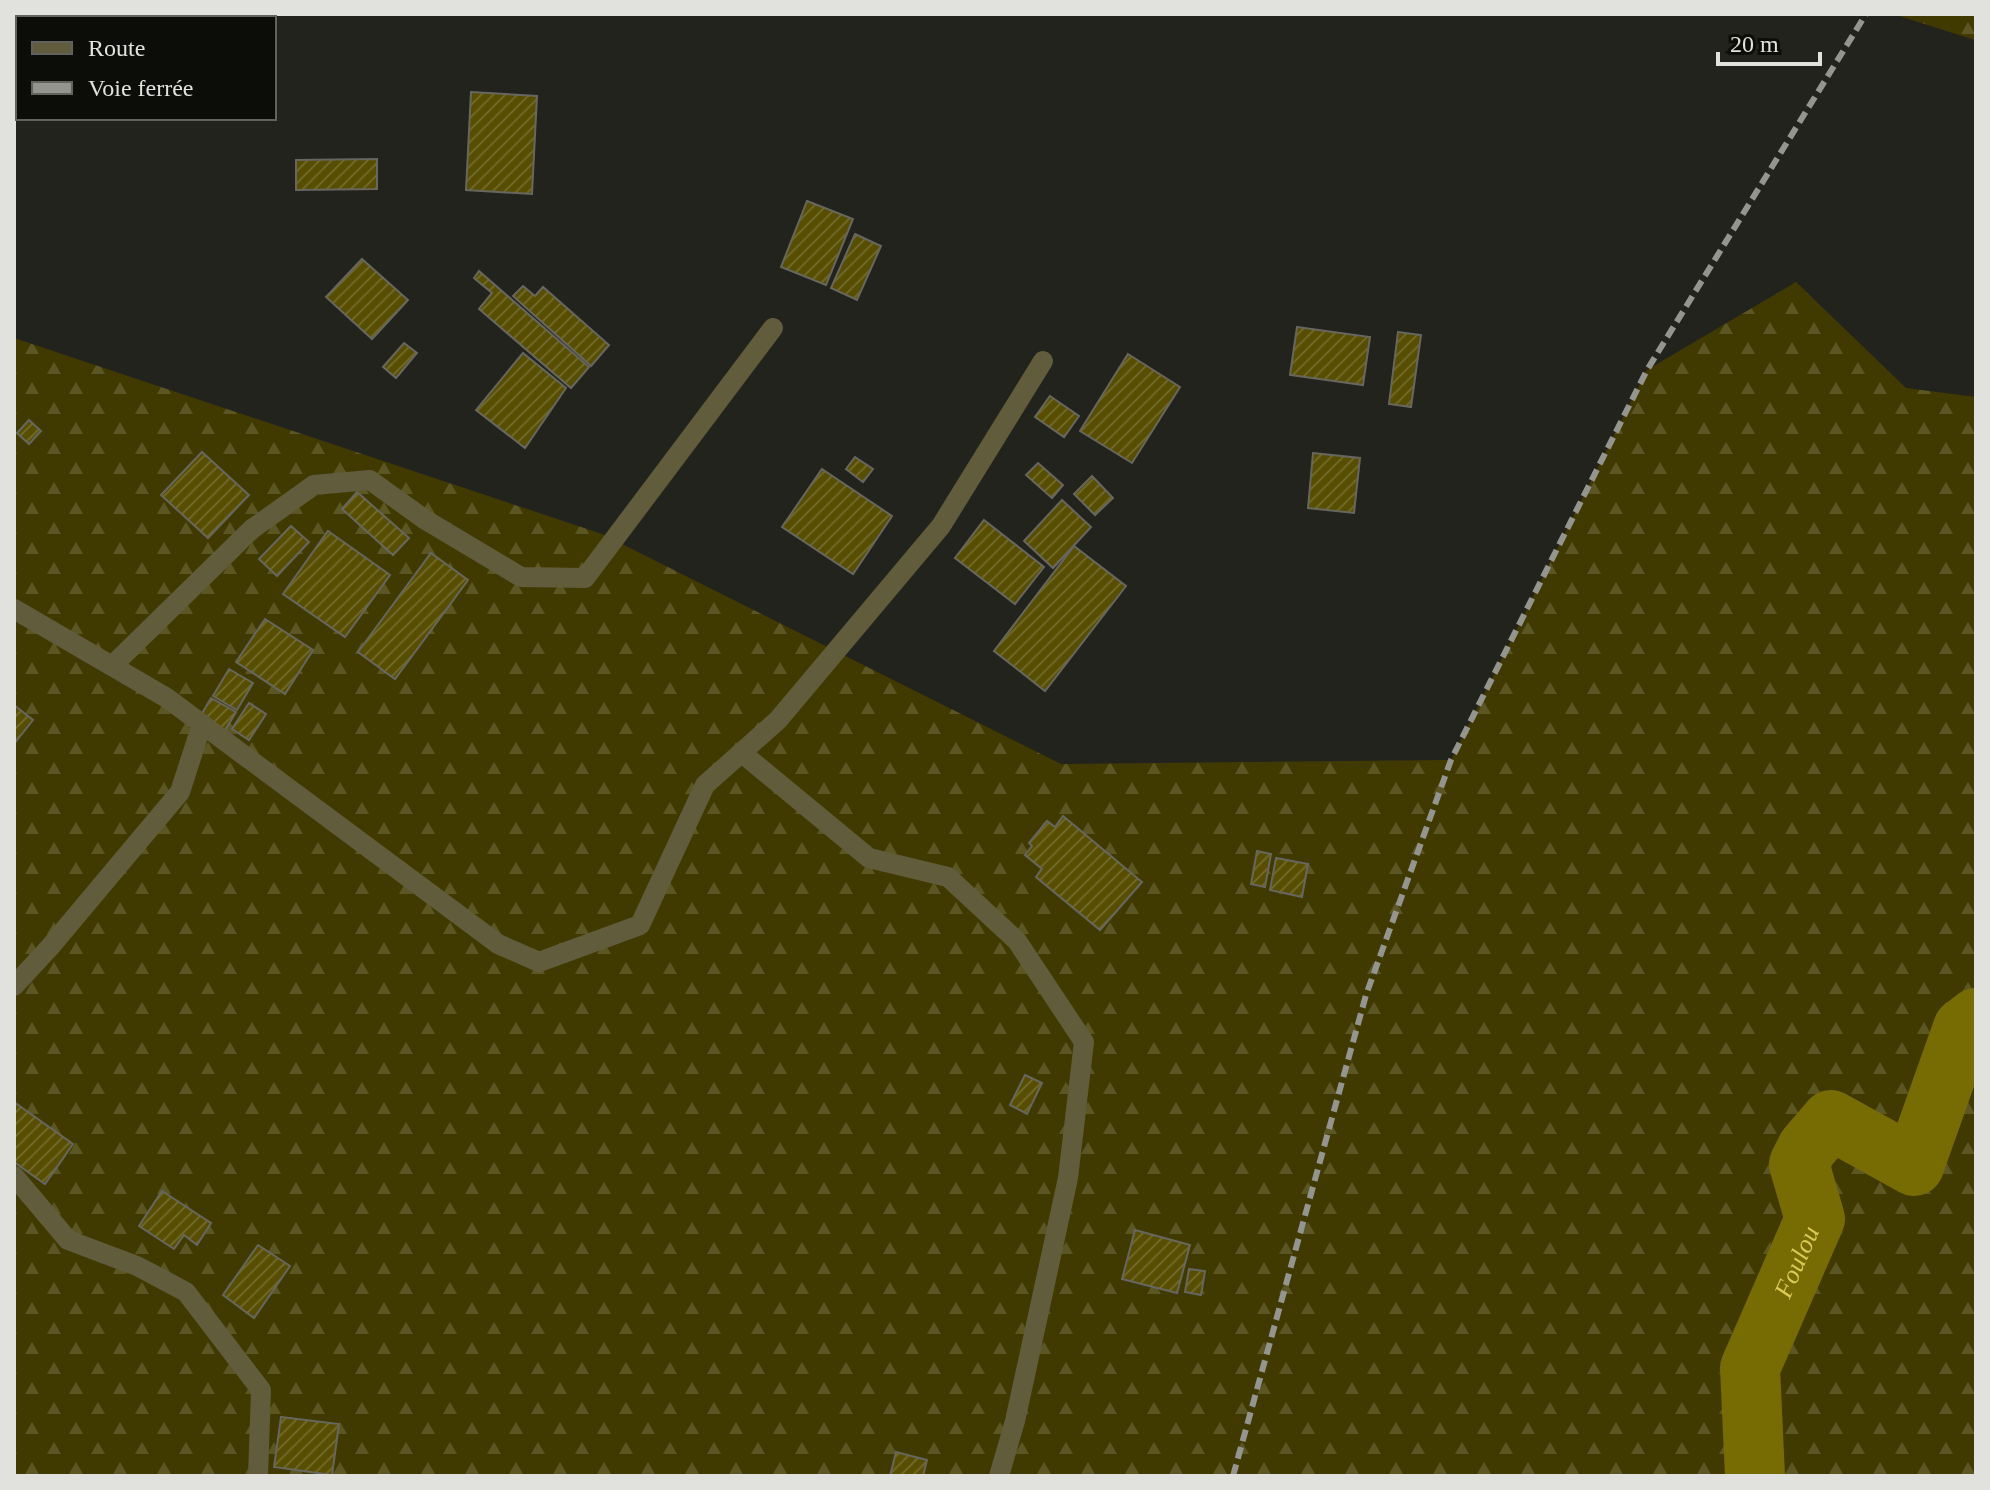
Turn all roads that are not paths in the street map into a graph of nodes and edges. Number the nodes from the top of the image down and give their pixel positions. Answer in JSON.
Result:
{"nodes":[{"id":1,"x":773,"y":328,"type":"dead end"},
{"id":2,"x":1043,"y":361,"type":"dead end"},
{"id":3,"x":14,"y":609,"type":"edge"},
{"id":4,"x":112,"y":666,"type":"junction"},
{"id":5,"x":202,"y":724,"type":"junction"},
{"id":6,"x":742,"y":753,"type":"junction"},
{"id":7,"x":14,"y":986,"type":"edge"},
{"id":8,"x":14,"y":1176,"type":"edge"},
{"id":9,"x":258,"y":1476,"type":"edge"},
{"id":10,"x":999,"y":1476,"type":"edge"}],
"edges":[{"from":1,"to":4,"type":"street"},
{"from":2,"to":6,"type":"street"},
{"from":3,"to":4,"type":"street"},
{"from":4,"to":5,"type":"street"},
{"from":5,"to":6,"type":"street"},
{"from":5,"to":7,"type":"street"},
{"from":6,"to":10,"type":"street"},
{"from":8,"to":9,"type":"street"}]}
